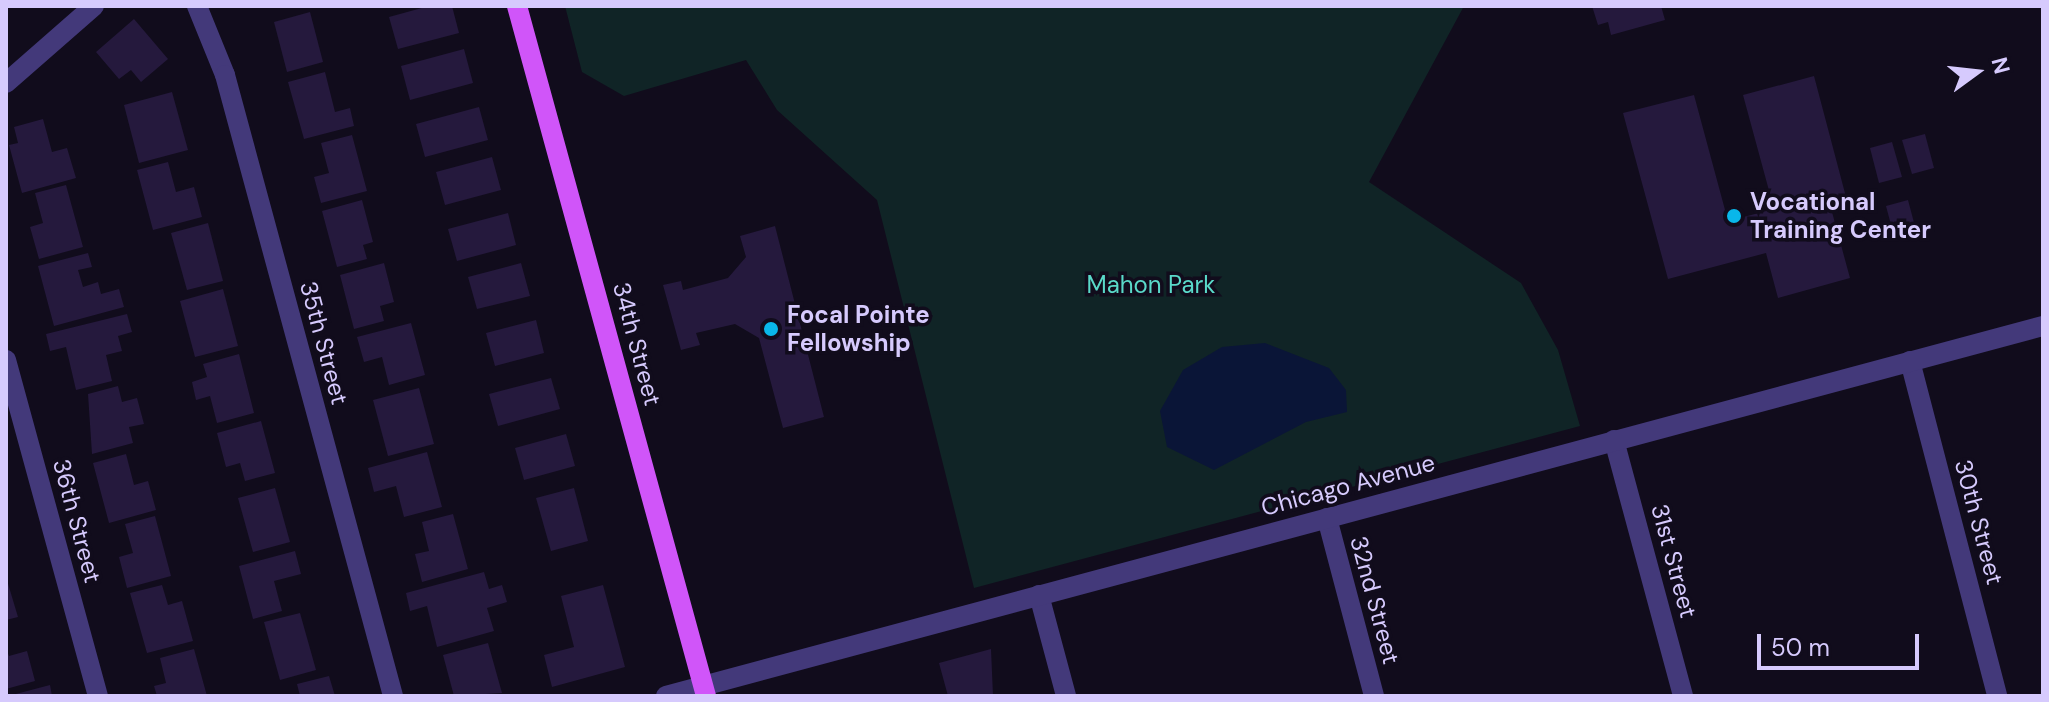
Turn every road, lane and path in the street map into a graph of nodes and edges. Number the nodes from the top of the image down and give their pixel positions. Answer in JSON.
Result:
{"nodes":[{"id":1,"x":94,"y":6,"type":"edge"},
{"id":2,"x":197,"y":6,"type":"edge"},
{"id":3,"x":517,"y":6,"type":"edge"},
{"id":4,"x":6,"y":83,"type":"edge"},
{"id":5,"x":2043,"y":326,"type":"edge"},
{"id":6,"x":6,"y":360,"type":"edge"},
{"id":7,"x":1910,"y":361,"type":"junction"},
{"id":8,"x":1614,"y":440,"type":"junction"},
{"id":9,"x":1327,"y":518,"type":"junction"},
{"id":10,"x":1039,"y":595,"type":"junction"},
{"id":11,"x":705,"y":691,"type":"edge"},
{"id":12,"x":98,"y":696,"type":"edge"},
{"id":13,"x":393,"y":696,"type":"edge"},
{"id":14,"x":666,"y":696,"type":"edge"},
{"id":15,"x":1066,"y":696,"type":"edge"},
{"id":16,"x":1374,"y":696,"type":"edge"},
{"id":17,"x":1683,"y":696,"type":"edge"},
{"id":18,"x":1997,"y":696,"type":"edge"}],
"edges":[{"from":1,"to":4,"type":"street"},
{"from":2,"to":13,"type":"street","name":"35th Street"},
{"from":3,"to":11,"type":"main road","name":"34th Street"},
{"from":5,"to":7,"type":"street","name":"Chicago Avenue"},
{"from":6,"to":12,"type":"street","name":"36th Street"},
{"from":7,"to":8,"type":"street","name":"Chicago Avenue"},
{"from":7,"to":18,"type":"street","name":"30th Street"},
{"from":8,"to":9,"type":"street","name":"Chicago Avenue"},
{"from":8,"to":17,"type":"street","name":"31st Street"},
{"from":9,"to":10,"type":"street","name":"Chicago Avenue"},
{"from":9,"to":16,"type":"street","name":"32nd Street"},
{"from":10,"to":11,"type":"street","name":"Chicago Avenue"},
{"from":10,"to":15,"type":"street"},
{"from":11,"to":14,"type":"street","name":"Chicago Avenue"}]}
